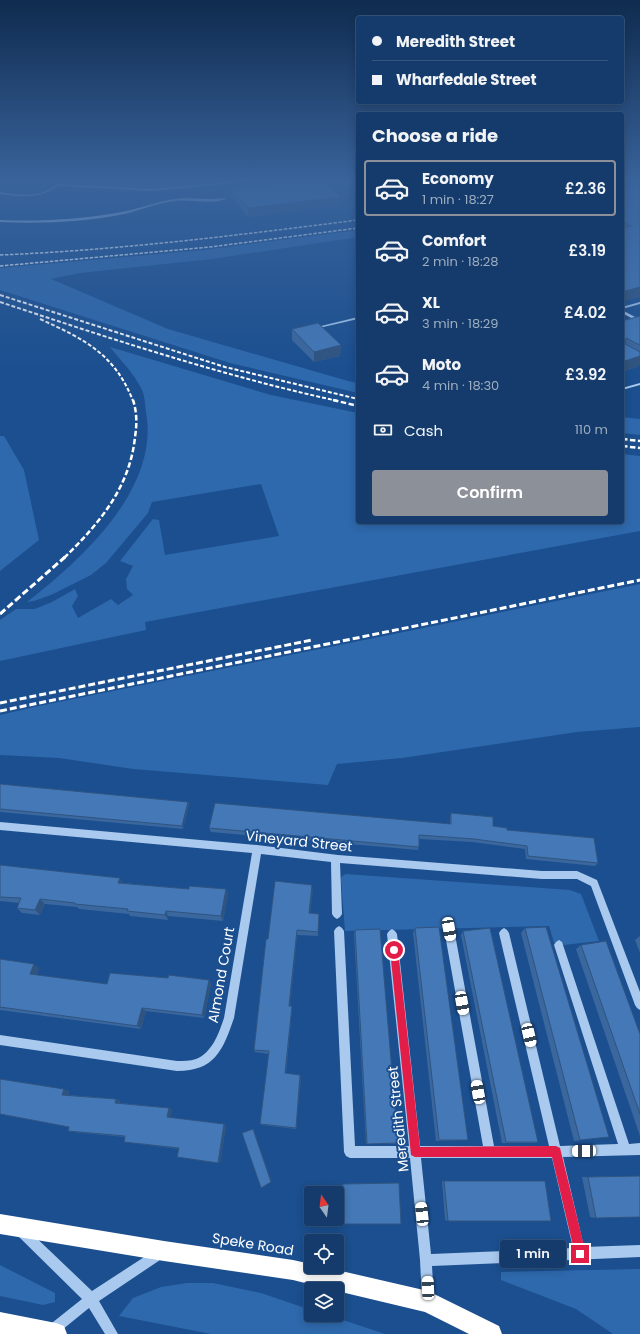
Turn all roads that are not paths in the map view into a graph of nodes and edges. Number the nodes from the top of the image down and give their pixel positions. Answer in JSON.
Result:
{"nodes":[{"id":1,"x":640,"y":303,"type":"edge"},
{"id":2,"x":624,"y":309,"type":"edge"},
{"id":3,"x":624,"y":311,"type":"edge"},
{"id":4,"x":356,"y":318,"type":"edge"},
{"id":5,"x":636,"y":319,"type":"edge"},
{"id":6,"x":320,"y":327,"type":"edge"},
{"id":7,"x":640,"y":384,"type":"edge"},
{"id":8,"x":624,"y":388,"type":"edge"},
{"id":9,"x":0,"y":826,"type":"edge"},
{"id":10,"x":257,"y":849,"type":"junction"},
{"id":11,"x":335,"y":858,"type":"junction"},
{"id":12,"x":337,"y":914,"type":"dead end"},
{"id":13,"x":449,"y":929,"type":"dead end"},
{"id":14,"x":339,"y":931,"type":"dead end"},
{"id":15,"x":504,"y":933,"type":"dead end"},
{"id":16,"x":392,"y":934,"type":"dead end"},
{"id":17,"x":559,"y":945,"type":"dead end"},
{"id":18,"x":640,"y":1005,"type":"edge"},
{"id":19,"x":0,"y":1040,"type":"edge"},
{"id":20,"x":640,"y":1149,"type":"edge"},
{"id":21,"x":625,"y":1150,"type":"junction"},
{"id":22,"x":415,"y":1152,"type":"junction"},
{"id":23,"x":489,"y":1152,"type":"junction"},
{"id":24,"x":556,"y":1152,"type":"junction"},
{"id":25,"x":8,"y":1225,"type":"edge"},
{"id":26,"x":164,"y":1251,"type":"junction"},
{"id":27,"x":640,"y":1251,"type":"edge"},
{"id":28,"x":580,"y":1254,"type":"junction"},
{"id":29,"x":426,"y":1260,"type":"junction"},
{"id":30,"x":91,"y":1299,"type":"junction"},
{"id":31,"x":428,"y":1302,"type":"junction"},
{"id":32,"x":0,"y":1323,"type":"edge"},
{"id":33,"x":50,"y":1333,"type":"edge"},
{"id":34,"x":112,"y":1334,"type":"edge"},
{"id":35,"x":491,"y":1334,"type":"edge"}],
"edges":[{"from":1,"to":2,"type":"street"},
{"from":3,"to":5,"type":"street"},
{"from":4,"to":6,"type":"street"},
{"from":7,"to":8,"type":"street"},
{"from":9,"to":10,"type":"street","name":"Vineyard Street"},
{"from":10,"to":11,"type":"street","name":"Vineyard Street"},
{"from":10,"to":19,"type":"street","name":"Almond Court"},
{"from":11,"to":12,"type":"street"},
{"from":11,"to":18,"type":"street","name":"Vineyard Street"},
{"from":13,"to":23,"type":"street"},
{"from":14,"to":22,"type":"street"},
{"from":15,"to":24,"type":"street"},
{"from":16,"to":22,"type":"street","name":"Meredith Street"},
{"from":17,"to":21,"type":"street"},
{"from":20,"to":21,"type":"street"},
{"from":21,"to":24,"type":"street"},
{"from":22,"to":23,"type":"street"},
{"from":22,"to":29,"type":"street","name":"Meredith Street"},
{"from":23,"to":24,"type":"street"},
{"from":24,"to":28,"type":"street"},
{"from":25,"to":26,"type":"highway","name":"Speke Road"},
{"from":25,"to":30,"type":"street"},
{"from":26,"to":30,"type":"street"},
{"from":26,"to":31,"type":"highway","name":"Speke Road"},
{"from":27,"to":28,"type":"street"},
{"from":28,"to":29,"type":"street"},
{"from":29,"to":31,"type":"street","name":"Meredith Street"},
{"from":30,"to":33,"type":"street"},
{"from":30,"to":34,"type":"street"},
{"from":31,"to":35,"type":"highway","name":"Speke Road"},
{"from":32,"to":33,"type":"highway"}]}
